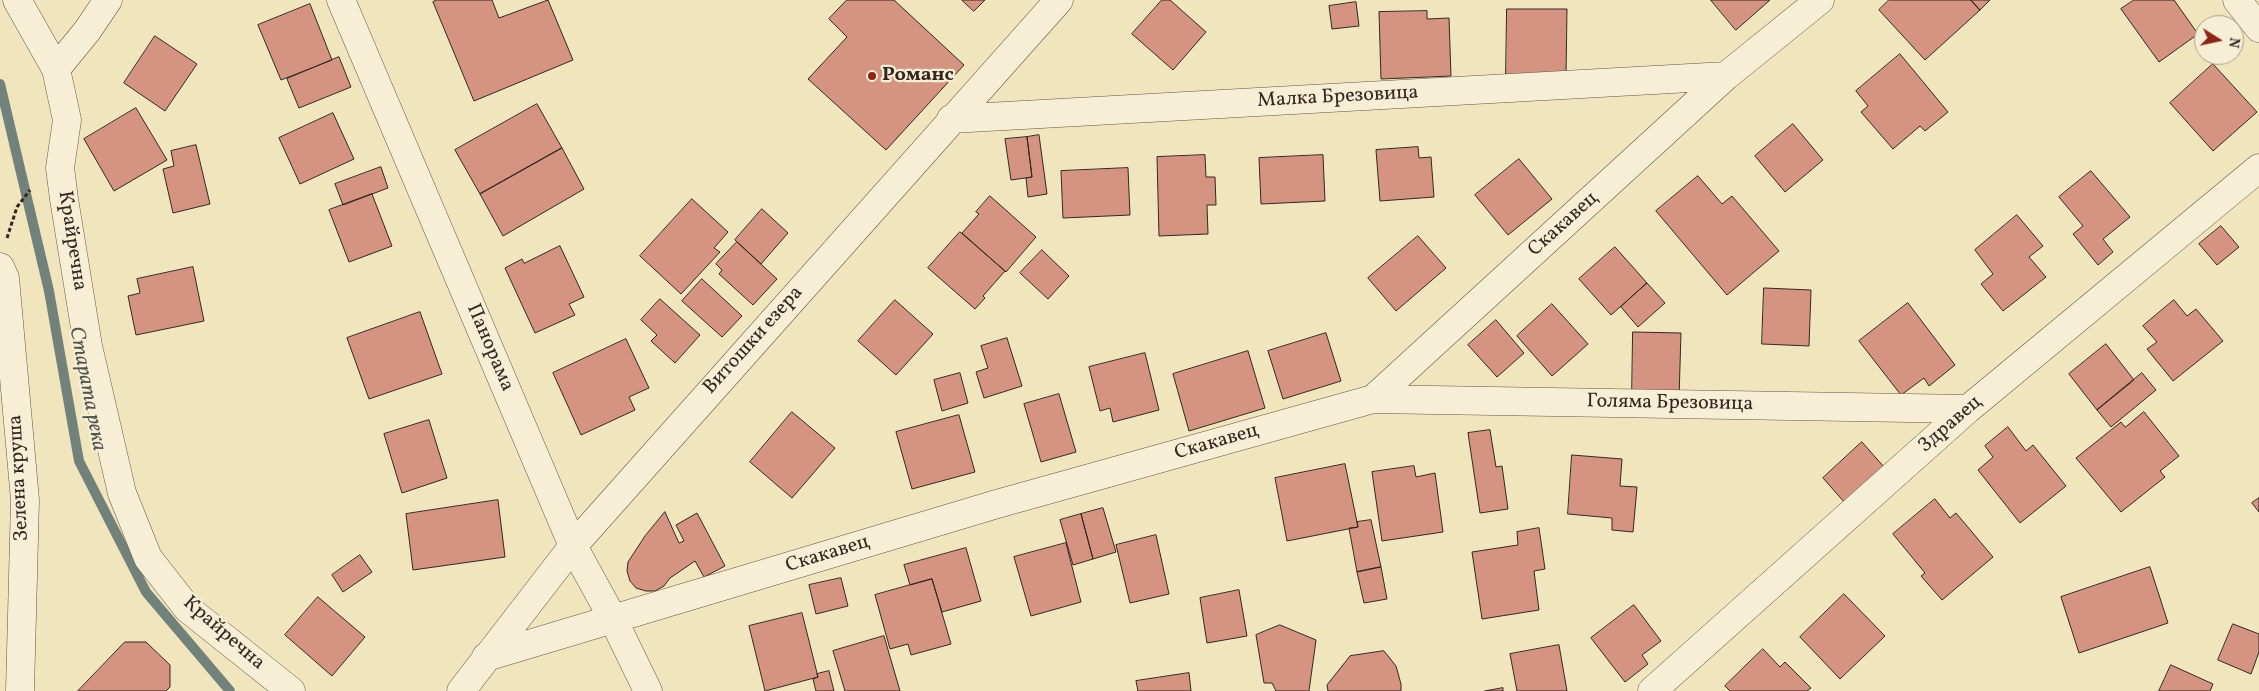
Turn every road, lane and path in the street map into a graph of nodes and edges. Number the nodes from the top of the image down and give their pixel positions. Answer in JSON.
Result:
{"nodes":[{"id":1,"x":18,"y":0,"type":"edge"},
{"id":2,"x":108,"y":0,"type":"edge"},
{"id":3,"x":341,"y":0,"type":"edge"},
{"id":4,"x":1059,"y":0,"type":"edge"},
{"id":5,"x":1820,"y":0,"type":"edge"},
{"id":6,"x":2237,"y":0,"type":"edge"},
{"id":7,"x":2259,"y":28,"type":"edge"},
{"id":8,"x":56,"y":69,"type":"junction"},
{"id":9,"x":1726,"y":76,"type":"junction"},
{"id":10,"x":951,"y":119,"type":"junction"},
{"id":11,"x":60,"y":168,"type":"junction"},
{"id":12,"x":2259,"y":168,"type":"edge"},
{"id":13,"x":3,"y":255,"type":"edge"},
{"id":14,"x":1372,"y":399,"type":"junction"},
{"id":15,"x":1968,"y":409,"type":"junction"},
{"id":16,"x":574,"y":546,"type":"junction"},
{"id":17,"x":613,"y":619,"type":"junction"},
{"id":18,"x":486,"y":657,"type":"junction"},
{"id":19,"x":20,"y":691,"type":"edge"},
{"id":20,"x":291,"y":691,"type":"edge"},
{"id":21,"x":461,"y":691,"type":"edge"},
{"id":22,"x":648,"y":691,"type":"edge"},
{"id":23,"x":1652,"y":691,"type":"edge"}],
"edges":[{"from":1,"to":8,"type":"street","name":"Крайречна"},
{"from":2,"to":8,"type":"street"},
{"from":3,"to":16,"type":"street","name":"Панорама"},
{"from":4,"to":10,"type":"street","name":"Витошки езера"},
{"from":5,"to":9,"type":"street","name":"Скакавец"},
{"from":6,"to":7,"type":"street"},
{"from":8,"to":11,"type":"street","name":"Крайречна"},
{"from":9,"to":10,"type":"street","name":"Малка Брезовица"},
{"from":9,"to":14,"type":"street","name":"Скакавец"},
{"from":10,"to":16,"type":"street","name":"Витошки езера"},
{"from":11,"to":13,"type":"path"},
{"from":11,"to":20,"type":"street","name":"Крайречна"},
{"from":12,"to":15,"type":"street","name":"Здравец"},
{"from":13,"to":19,"type":"street","name":"Зелена круша"},
{"from":14,"to":15,"type":"street","name":"Голяма Брезовица"},
{"from":14,"to":17,"type":"street","name":"Скакавец"},
{"from":15,"to":23,"type":"street","name":"Здравец"},
{"from":16,"to":17,"type":"street","name":"Панорама"},
{"from":16,"to":18,"type":"street","name":"Витошки езера"},
{"from":17,"to":18,"type":"street","name":"Скакавец"},
{"from":17,"to":22,"type":"street","name":"Панорама"},
{"from":18,"to":21,"type":"street","name":"Витошки езера"}]}
